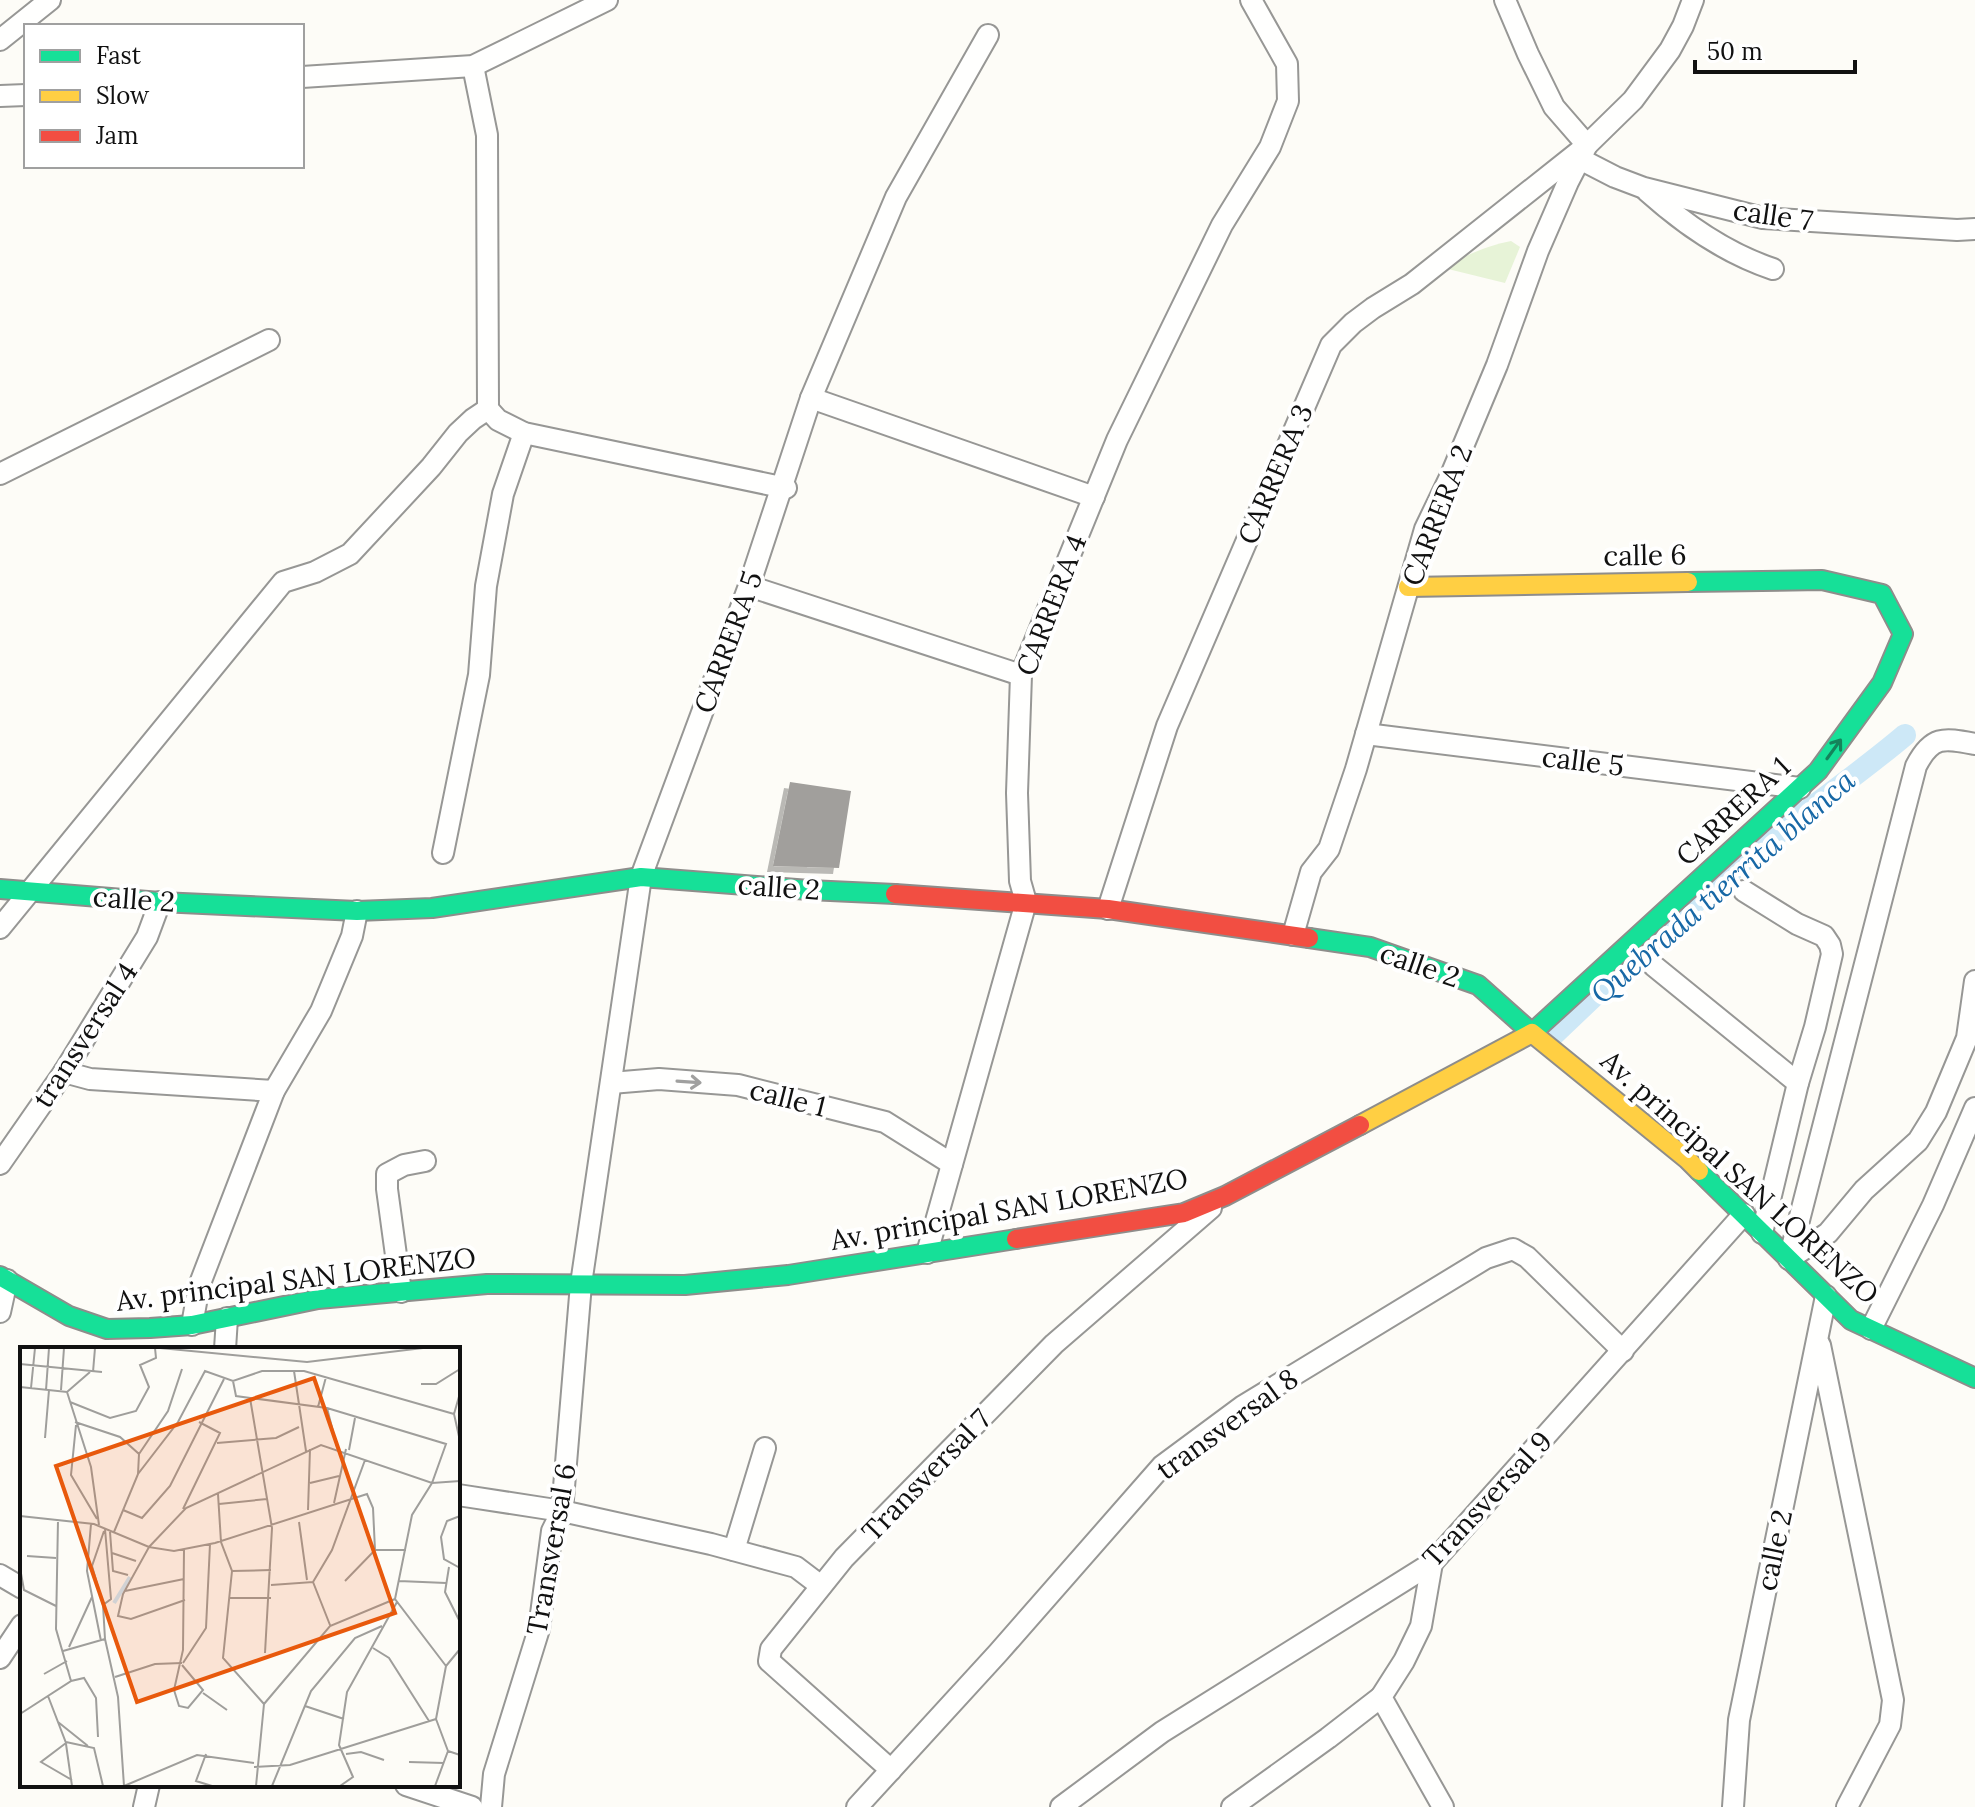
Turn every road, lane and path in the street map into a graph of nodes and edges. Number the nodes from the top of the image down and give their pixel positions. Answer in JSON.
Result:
{"nodes":[{"id":1,"x":50,"y":0,"type":"edge"},
{"id":2,"x":607,"y":0,"type":"edge"},
{"id":3,"x":1251,"y":0,"type":"edge"},
{"id":4,"x":1505,"y":0,"type":"edge"},
{"id":5,"x":1693,"y":0,"type":"edge"},
{"id":6,"x":988,"y":35,"type":"dead end"},
{"id":7,"x":0,"y":40,"type":"edge"},
{"id":8,"x":473,"y":66,"type":"junction"},
{"id":9,"x":304,"y":77,"type":"edge"},
{"id":10,"x":24,"y":95,"type":"edge"},
{"id":11,"x":0,"y":96,"type":"edge"},
{"id":12,"x":1583,"y":152,"type":"junction"},
{"id":13,"x":1644,"y":188,"type":"junction"},
{"id":14,"x":1975,"y":229,"type":"edge"},
{"id":15,"x":1773,"y":269,"type":"dead end"},
{"id":16,"x":269,"y":340,"type":"dead end"},
{"id":17,"x":811,"y":398,"type":"junction"},
{"id":18,"x":488,"y":409,"type":"junction"},
{"id":19,"x":524,"y":433,"type":"junction"},
{"id":20,"x":0,"y":474,"type":"edge"},
{"id":21,"x":786,"y":488,"type":"dead end"},
{"id":22,"x":1094,"y":497,"type":"junction"},
{"id":23,"x":749,"y":586,"type":"junction"},
{"id":24,"x":1408,"y":587,"type":"junction"},
{"id":25,"x":1882,"y":594,"type":"joint"},
{"id":26,"x":1021,"y":675,"type":"junction"},
{"id":27,"x":1366,"y":734,"type":"junction"},
{"id":28,"x":1975,"y":744,"type":"edge"},
{"id":29,"x":1800,"y":788,"type":"junction"},
{"id":30,"x":443,"y":853,"type":"dead end"},
{"id":31,"x":641,"y":877,"type":"junction"},
{"id":32,"x":0,"y":889,"type":"edge"},
{"id":33,"x":1744,"y":891,"type":"dead end"},
{"id":34,"x":160,"y":902,"type":"junction"},
{"id":35,"x":1026,"y":902,"type":"junction"},
{"id":36,"x":1108,"y":909,"type":"junction"},
{"id":37,"x":357,"y":911,"type":"junction"},
{"id":38,"x":0,"y":928,"type":"edge"},
{"id":39,"x":1293,"y":935,"type":"junction"},
{"id":40,"x":1654,"y":966,"type":"dead end"},
{"id":41,"x":1975,"y":981,"type":"edge"},
{"id":42,"x":1532,"y":1033,"type":"junction"},
{"id":43,"x":64,"y":1072,"type":"junction"},
{"id":44,"x":611,"y":1083,"type":"junction"},
{"id":45,"x":1798,"y":1083,"type":"junction"},
{"id":46,"x":274,"y":1091,"type":"junction"},
{"id":47,"x":1975,"y":1108,"type":"edge"},
{"id":48,"x":425,"y":1161,"type":"dead end"},
{"id":49,"x":0,"y":1164,"type":"edge"},
{"id":50,"x":952,"y":1164,"type":"junction"},
{"id":51,"x":1225,"y":1196,"type":"junction"},
{"id":52,"x":1744,"y":1214,"type":"junction"},
{"id":53,"x":1762,"y":1233,"type":"junction"},
{"id":54,"x":927,"y":1253,"type":"junction"},
{"id":55,"x":1789,"y":1259,"type":"junction"},
{"id":56,"x":3,"y":1278,"type":"edge"},
{"id":57,"x":581,"y":1284,"type":"junction"},
{"id":58,"x":401,"y":1292,"type":"junction"},
{"id":59,"x":1826,"y":1296,"type":"junction"},
{"id":60,"x":0,"y":1312,"type":"edge"},
{"id":61,"x":227,"y":1318,"type":"junction"},
{"id":62,"x":192,"y":1325,"type":"junction"},
{"id":63,"x":1871,"y":1329,"type":"junction"},
{"id":64,"x":1818,"y":1336,"type":"junction"},
{"id":65,"x":225,"y":1347,"type":"edge"},
{"id":66,"x":1623,"y":1351,"type":"junction"},
{"id":67,"x":1975,"y":1378,"type":"edge"},
{"id":68,"x":765,"y":1448,"type":"dead end"},
{"id":69,"x":460,"y":1495,"type":"edge"},
{"id":70,"x":562,"y":1511,"type":"junction"},
{"id":71,"x":734,"y":1550,"type":"junction"},
{"id":72,"x":1432,"y":1563,"type":"junction"},
{"id":73,"x":0,"y":1575,"type":"edge"},
{"id":74,"x":821,"y":1586,"type":"junction"},
{"id":75,"x":20,"y":1587,"type":"edge"},
{"id":76,"x":20,"y":1628,"type":"edge"},
{"id":77,"x":0,"y":1658,"type":"edge"},
{"id":78,"x":1381,"y":1697,"type":"junction"},
{"id":79,"x":891,"y":1770,"type":"junction"},
{"id":80,"x":149,"y":1787,"type":"edge"},
{"id":81,"x":412,"y":1787,"type":"edge"},
{"id":82,"x":144,"y":1807,"type":"edge"},
{"id":83,"x":472,"y":1807,"type":"edge"},
{"id":84,"x":491,"y":1807,"type":"edge"},
{"id":85,"x":857,"y":1807,"type":"edge"},
{"id":86,"x":1061,"y":1807,"type":"edge"},
{"id":87,"x":1232,"y":1807,"type":"edge"},
{"id":88,"x":1443,"y":1807,"type":"edge"},
{"id":89,"x":1733,"y":1807,"type":"edge"},
{"id":90,"x":1847,"y":1807,"type":"edge"}],
"edges":[{"from":1,"to":7,"type":"street"},
{"from":2,"to":8,"type":"street"},
{"from":3,"to":22,"type":"street","name":"CARRERA 4"},
{"from":4,"to":12,"type":"street"},
{"from":5,"to":12,"type":"street","name":"CARRERA 2"},
{"from":6,"to":17,"type":"street","name":"CARRERA 5"},
{"from":8,"to":9,"type":"street"},
{"from":8,"to":18,"type":"street"},
{"from":10,"to":11,"type":"street"},
{"from":12,"to":13,"type":"street","name":"calle 7"},
{"from":12,"to":24,"type":"street","name":"CARRERA 2"},
{"from":12,"to":36,"type":"street","name":"CARRERA 3"},
{"from":13,"to":14,"type":"street","name":"calle 7"},
{"from":13,"to":15,"type":"street"},
{"from":16,"to":20,"type":"street"},
{"from":17,"to":22,"type":"street"},
{"from":17,"to":23,"type":"street","name":"CARRERA 5"},
{"from":18,"to":19,"type":"street"},
{"from":18,"to":38,"type":"street"},
{"from":19,"to":21,"type":"street"},
{"from":19,"to":30,"type":"street"},
{"from":22,"to":26,"type":"street","name":"CARRERA 4"},
{"from":23,"to":26,"type":"street"},
{"from":23,"to":31,"type":"street","name":"CARRERA 5"},
{"from":24,"to":25,"type":"street","name":"calle 6"},
{"from":24,"to":27,"type":"street","name":"CARRERA 2"},
{"from":29,"to":25,"type":"street","name":"CARRERA 1","one_way":true},
{"from":26,"to":35,"type":"street","name":"CARRERA 4"},
{"from":27,"to":29,"type":"street","name":"calle 5"},
{"from":27,"to":39,"type":"street","name":"CARRERA 2"},
{"from":28,"to":55,"type":"street"},
{"from":29,"to":42,"type":"street","name":"CARRERA 1"},
{"from":31,"to":35,"type":"street","name":"calle 2"},
{"from":31,"to":37,"type":"street","name":"calle 2"},
{"from":31,"to":44,"type":"street","name":"CARRERA 5"},
{"from":32,"to":34,"type":"street","name":"calle 2"},
{"from":33,"to":45,"type":"street"},
{"from":34,"to":37,"type":"street","name":"calle 2"},
{"from":34,"to":43,"type":"street","name":"transversal 4"},
{"from":35,"to":36,"type":"street","name":"calle 2"},
{"from":35,"to":50,"type":"street","name":"CARRERA 4"},
{"from":36,"to":39,"type":"street","name":"calle 2"},
{"from":37,"to":46,"type":"street"},
{"from":39,"to":42,"type":"street","name":"calle 2"},
{"from":40,"to":45,"type":"street"},
{"from":41,"to":55,"type":"street"},
{"from":42,"to":51,"type":"street","name":"Av. principal SAN LORENZO"},
{"from":42,"to":52,"type":"street","name":"Av. principal SAN LORENZO"},
{"from":43,"to":46,"type":"street"},
{"from":43,"to":49,"type":"street","name":"transversal 4"},
{"from":44,"to":50,"type":"street","name":"calle 1","one_way":true},
{"from":44,"to":57,"type":"street","name":"CARRERA 5"},
{"from":45,"to":53,"type":"street"},
{"from":46,"to":62,"type":"street"},
{"from":47,"to":63,"type":"street"},
{"from":48,"to":58,"type":"street"},
{"from":50,"to":54,"type":"street","name":"CARRERA 4"},
{"from":51,"to":54,"type":"street","name":"Av. principal SAN LORENZO"},
{"from":51,"to":74,"type":"street","name":"Transversal 7"},
{"from":52,"to":53,"type":"street","name":"Av. principal SAN LORENZO"},
{"from":52,"to":66,"type":"street","name":"Transversal 9"},
{"from":53,"to":55,"type":"street","name":"Av. principal SAN LORENZO"},
{"from":54,"to":57,"type":"street","name":"Av. principal SAN LORENZO"},
{"from":55,"to":59,"type":"street","name":"Av. principal SAN LORENZO"},
{"from":56,"to":60,"type":"street"},
{"from":56,"to":62,"type":"street","name":"Av. principal SAN LORENZO"},
{"from":57,"to":58,"type":"street","name":"Av. principal SAN LORENZO"},
{"from":57,"to":70,"type":"street","name":"Transversal 6"},
{"from":58,"to":61,"type":"street","name":"Av. principal SAN LORENZO"},
{"from":59,"to":63,"type":"street","name":"Av. principal SAN LORENZO"},
{"from":59,"to":64,"type":"street","name":"calle 2"},
{"from":61,"to":62,"type":"street","name":"Av. principal SAN LORENZO"},
{"from":61,"to":65,"type":"street"},
{"from":63,"to":67,"type":"street","name":"Av. principal SAN LORENZO"},
{"from":64,"to":89,"type":"street","name":"calle 2"},
{"from":64,"to":90,"type":"street"},
{"from":66,"to":72,"type":"street","name":"Transversal 9"},
{"from":66,"to":79,"type":"street","name":"transversal 8"},
{"from":68,"to":71,"type":"street"},
{"from":69,"to":70,"type":"street"},
{"from":70,"to":71,"type":"street"},
{"from":70,"to":84,"type":"street","name":"Transversal 6"},
{"from":71,"to":74,"type":"street"},
{"from":72,"to":78,"type":"street"},
{"from":72,"to":86,"type":"street","name":"Transversal 9"},
{"from":73,"to":75,"type":"street"},
{"from":74,"to":79,"type":"street","name":"Transversal 7"},
{"from":76,"to":77,"type":"street"},
{"from":78,"to":87,"type":"street"},
{"from":78,"to":88,"type":"street"},
{"from":79,"to":85,"type":"street","name":"transversal 8"},
{"from":80,"to":82,"type":"street"},
{"from":81,"to":83,"type":"street"}]}
